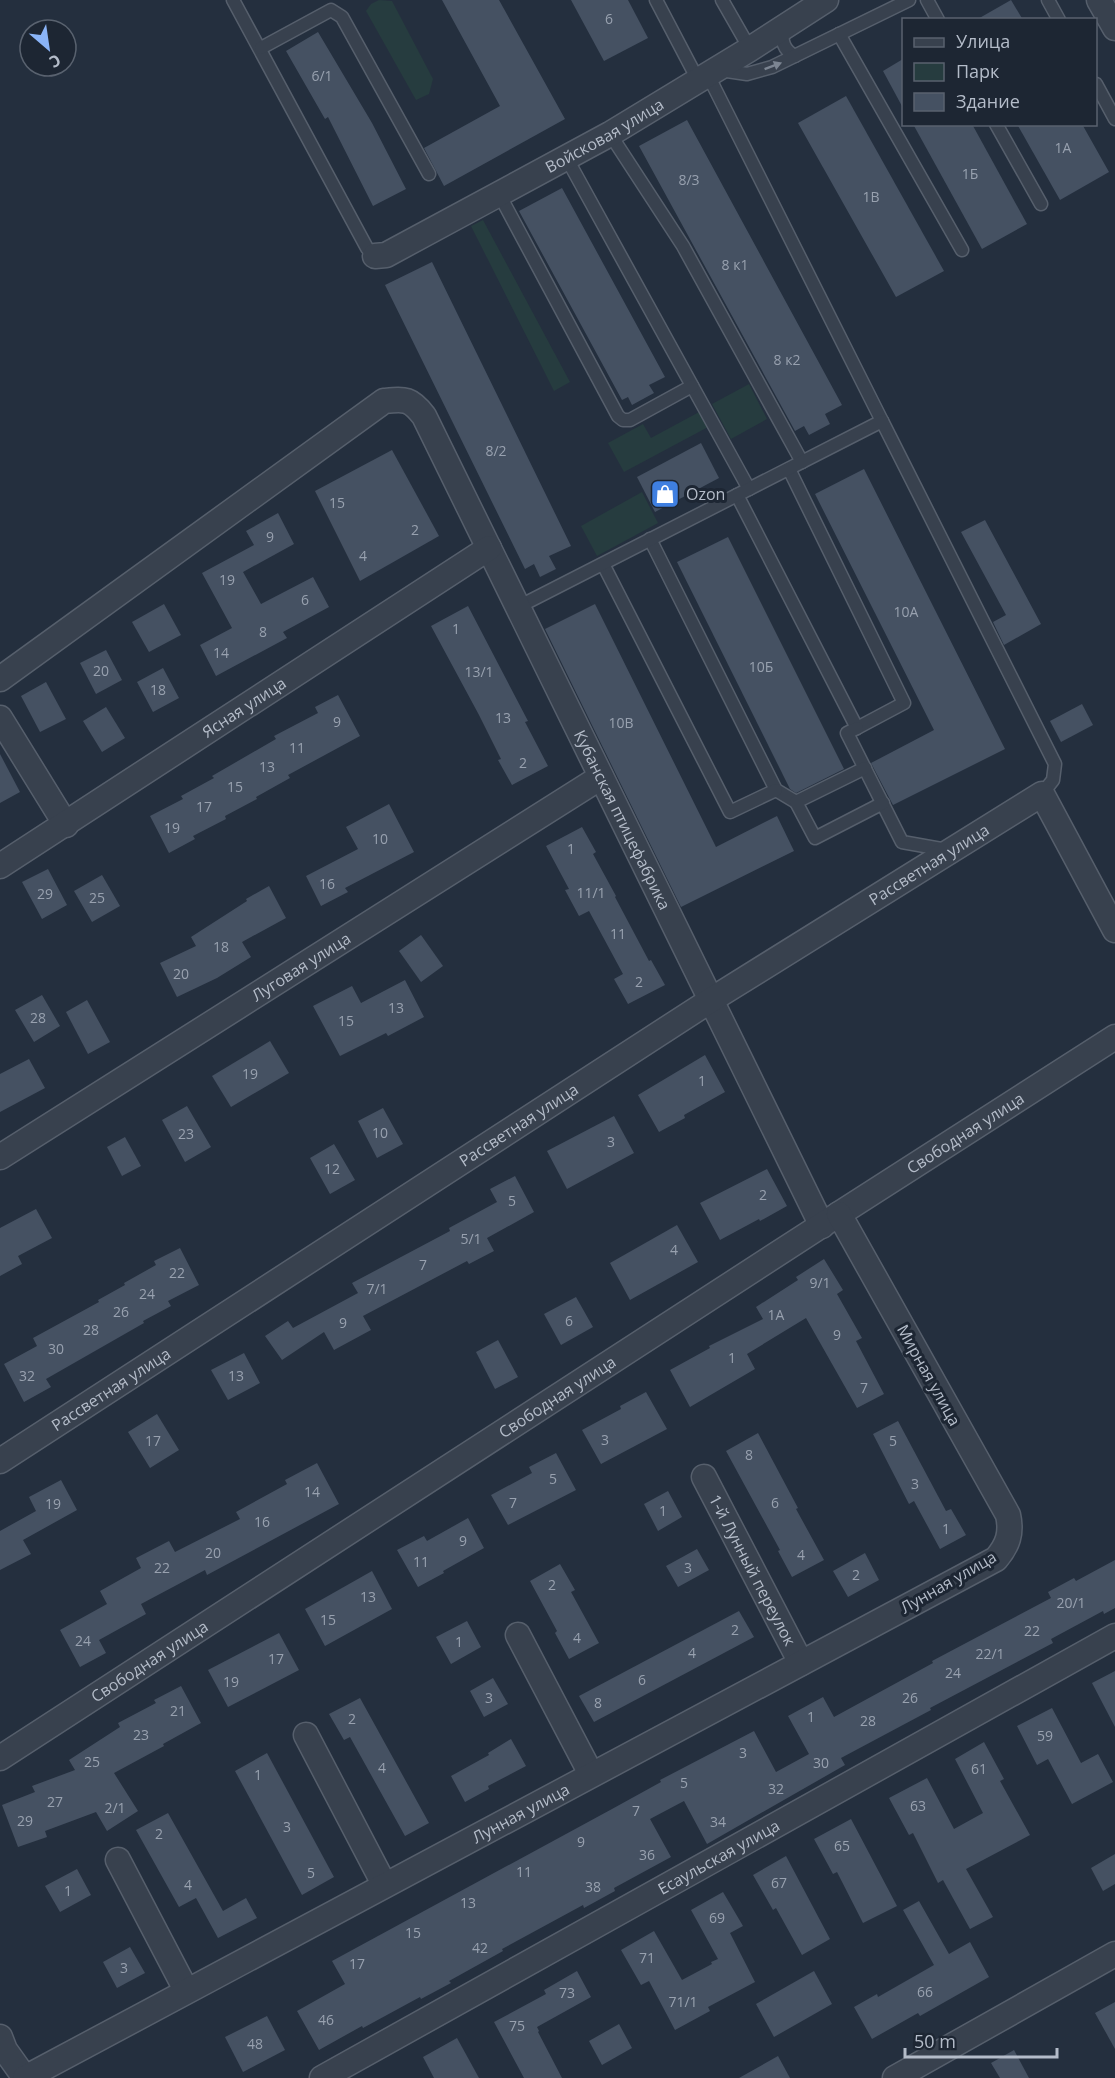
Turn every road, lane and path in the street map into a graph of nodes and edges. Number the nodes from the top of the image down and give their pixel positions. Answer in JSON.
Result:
{"nodes":[{"id":1,"x":233,"y":0,"type":"edge"},
{"id":2,"x":656,"y":0,"type":"edge"},
{"id":3,"x":722,"y":0,"type":"edge"},
{"id":4,"x":826,"y":0,"type":"edge"},
{"id":5,"x":909,"y":0,"type":"edge"},
{"id":6,"x":927,"y":0,"type":"edge"},
{"id":7,"x":1048,"y":0,"type":"edge"},
{"id":8,"x":1099,"y":0,"type":"edge"},
{"id":9,"x":937,"y":18,"type":"edge"},
{"id":10,"x":1058,"y":18,"type":"edge"},
{"id":11,"x":1114,"y":25,"type":"edge"},
{"id":12,"x":782,"y":28,"type":"junction"},
{"id":13,"x":839,"y":34,"type":"junction"},
{"id":14,"x":261,"y":48,"type":"junction"},
{"id":15,"x":750,"y":49,"type":"junction"},
{"id":16,"x":795,"y":56,"type":"junction"},
{"id":17,"x":707,"y":75,"type":"junction"},
{"id":18,"x":1097,"y":87,"type":"edge"},
{"id":19,"x":1115,"y":118,"type":"edge"},
{"id":20,"x":997,"y":126,"type":"edge"},
{"id":21,"x":610,"y":134,"type":"junction"},
{"id":22,"x":566,"y":157,"type":"junction"},
{"id":23,"x":429,"y":174,"type":"dead end"},
{"id":24,"x":499,"y":194,"type":"junction"},
{"id":25,"x":1041,"y":204,"type":"dead end"},
{"id":26,"x":962,"y":250,"type":"dead end"},
{"id":27,"x":375,"y":256,"type":"joint"},
{"id":28,"x":692,"y":386,"type":"junction"},
{"id":29,"x":882,"y":422,"type":"junction"},
{"id":30,"x":802,"y":462,"type":"junction"},
{"id":31,"x":789,"y":469,"type":"junction"},
{"id":32,"x":749,"y":489,"type":"junction"},
{"id":33,"x":737,"y":495,"type":"junction"},
{"id":34,"x":650,"y":539,"type":"junction"},
{"id":35,"x":489,"y":548,"type":"junction"},
{"id":36,"x":603,"y":564,"type":"junction"},
{"id":37,"x":518,"y":607,"type":"junction"},
{"id":38,"x":0,"y":679,"type":"edge"},
{"id":39,"x":0,"y":718,"type":"edge"},
{"id":40,"x":857,"y":728,"type":"junction"},
{"id":41,"x":865,"y":768,"type":"junction"},
{"id":42,"x":601,"y":777,"type":"junction"},
{"id":43,"x":776,"y":790,"type":"junction"},
{"id":44,"x":1042,"y":794,"type":"junction"},
{"id":45,"x":796,"y":802,"type":"junction"},
{"id":46,"x":883,"y":803,"type":"junction"},
{"id":47,"x":66,"y":825,"type":"junction"},
{"id":48,"x":951,"y":851,"type":"junction"},
{"id":49,"x":0,"y":866,"type":"edge"},
{"id":50,"x":1115,"y":930,"type":"edge"},
{"id":51,"x":711,"y":1000,"type":"junction"},
{"id":52,"x":1115,"y":1037,"type":"edge"},
{"id":53,"x":0,"y":1157,"type":"edge"},
{"id":54,"x":831,"y":1220,"type":"junction"},
{"id":55,"x":0,"y":1461,"type":"edge"},
{"id":56,"x":704,"y":1477,"type":"dead end"},
{"id":57,"x":1009,"y":1540,"type":"joint"},
{"id":58,"x":518,"y":1635,"type":"dead end"},
{"id":59,"x":1115,"y":1636,"type":"edge"},
{"id":60,"x":801,"y":1663,"type":"junction"},
{"id":61,"x":306,"y":1735,"type":"dead end"},
{"id":62,"x":0,"y":1758,"type":"edge"},
{"id":63,"x":591,"y":1774,"type":"junction"},
{"id":64,"x":118,"y":1860,"type":"dead end"},
{"id":65,"x":384,"y":1884,"type":"junction"},
{"id":66,"x":1115,"y":1954,"type":"edge"},
{"id":67,"x":186,"y":1990,"type":"junction"},
{"id":68,"x":0,"y":2037,"type":"edge"},
{"id":69,"x":25,"y":2078,"type":"edge"},
{"id":70,"x":322,"y":2078,"type":"edge"},
{"id":71,"x":895,"y":2078,"type":"edge"}],
"edges":[{"from":1,"to":14,"type":"lane"},
{"from":2,"to":17,"type":"lane"},
{"from":3,"to":15,"type":"lane"},
{"from":4,"to":12,"type":"street","name":"Войсковая улица"},
{"from":5,"to":13,"type":"lane"},
{"from":6,"to":9,"type":"lane"},
{"from":7,"to":10,"type":"lane"},
{"from":8,"to":11,"type":"street"},
{"from":12,"to":15,"type":"street","name":"Войсковая улица"},
{"from":12,"to":16,"type":"lane"},
{"from":13,"to":16,"type":"lane"},
{"from":13,"to":26,"type":"lane"},
{"from":14,"to":23,"type":"lane"},
{"from":14,"to":27,"type":"lane"},
{"from":15,"to":17,"type":"street","name":"Войсковая улица"},
{"from":17,"to":16,"type":"lane","one_way":true},
{"from":17,"to":21,"type":"street","name":"Войсковая улица"},
{"from":17,"to":29,"type":"lane"},
{"from":18,"to":19,"type":"lane"},
{"from":20,"to":25,"type":"lane"},
{"from":21,"to":22,"type":"street","name":"Войсковая улица"},
{"from":21,"to":30,"type":"lane"},
{"from":22,"to":24,"type":"street","name":"Войсковая улица"},
{"from":22,"to":28,"type":"lane"},
{"from":24,"to":27,"type":"street","name":"Войсковая улица"},
{"from":24,"to":28,"type":"lane"},
{"from":28,"to":32,"type":"lane"},
{"from":29,"to":30,"type":"lane"},
{"from":29,"to":44,"type":"lane"},
{"from":30,"to":31,"type":"lane"},
{"from":31,"to":32,"type":"lane"},
{"from":31,"to":40,"type":"lane"},
{"from":32,"to":33,"type":"lane"},
{"from":33,"to":34,"type":"lane"},
{"from":33,"to":40,"type":"lane"},
{"from":34,"to":36,"type":"lane"},
{"from":34,"to":43,"type":"lane"},
{"from":35,"to":37,"type":"street","name":"Кубанская птицефабрика"},
{"from":35,"to":38,"type":"street","name":"Кубанская птицефабрика"},
{"from":35,"to":47,"type":"street","name":"Ясная улица"},
{"from":36,"to":37,"type":"lane"},
{"from":36,"to":43,"type":"lane"},
{"from":37,"to":42,"type":"street","name":"Кубанская птицефабрика"},
{"from":39,"to":47,"type":"street"},
{"from":40,"to":41,"type":"lane"},
{"from":41,"to":45,"type":"lane"},
{"from":41,"to":46,"type":"lane"},
{"from":42,"to":51,"type":"street","name":"Кубанская птицефабрика"},
{"from":42,"to":53,"type":"street","name":"Луговая улица"},
{"from":43,"to":45,"type":"lane"},
{"from":44,"to":48,"type":"street","name":"Рассветная улица"},
{"from":44,"to":50,"type":"street"},
{"from":45,"to":46,"type":"lane"},
{"from":46,"to":48,"type":"lane"},
{"from":47,"to":49,"type":"street","name":"Ясная улица"},
{"from":48,"to":51,"type":"street","name":"Рассветная улица"},
{"from":51,"to":54,"type":"street","name":"Кубанская птицефабрика"},
{"from":51,"to":55,"type":"street","name":"Рассветная улица"},
{"from":52,"to":54,"type":"street","name":"Свободная улица"},
{"from":54,"to":57,"type":"street","name":"Мирная улица"},
{"from":54,"to":62,"type":"street","name":"Свободная улица"},
{"from":56,"to":60,"type":"street","name":"1-й Лунный переулок"},
{"from":57,"to":60,"type":"street","name":"Лунная улица"},
{"from":58,"to":63,"type":"street"},
{"from":59,"to":70,"type":"street","name":"Есаульская улица"},
{"from":60,"to":63,"type":"street","name":"Лунная улица"},
{"from":61,"to":65,"type":"street"},
{"from":63,"to":65,"type":"street","name":"Лунная улица"},
{"from":64,"to":67,"type":"street"},
{"from":65,"to":67,"type":"street","name":"Лунная улица"},
{"from":66,"to":71,"type":"street"},
{"from":67,"to":69,"type":"street","name":"Лунная улица"},
{"from":68,"to":69,"type":"street"}]}
